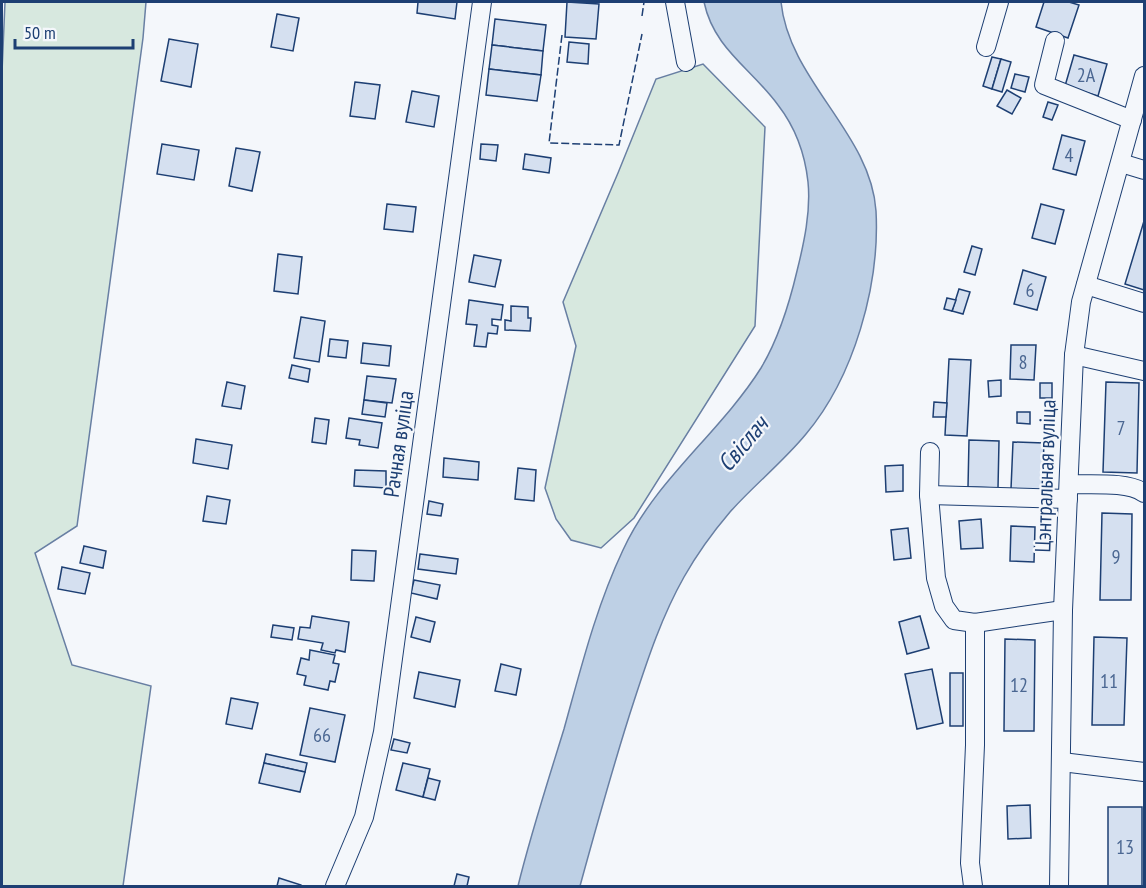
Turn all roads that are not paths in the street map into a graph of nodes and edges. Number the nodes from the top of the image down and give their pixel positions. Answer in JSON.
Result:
{"nodes":[{"id":1,"x":482,"y":2,"type":"edge"},
{"id":2,"x":675,"y":2,"type":"edge"},
{"id":3,"x":999,"y":2,"type":"edge"},
{"id":4,"x":1055,"y":41,"type":"dead end"},
{"id":5,"x":986,"y":47,"type":"dead end"},
{"id":6,"x":686,"y":63,"type":"dead end"},
{"id":7,"x":1144,"y":76,"type":"edge"},
{"id":8,"x":1132,"y":120,"type":"junction"},
{"id":9,"x":1121,"y":163,"type":"junction"},
{"id":10,"x":1144,"y":170,"type":"edge"},
{"id":11,"x":1086,"y":285,"type":"junction"},
{"id":12,"x":1144,"y":303,"type":"edge"},
{"id":13,"x":1074,"y":355,"type":"junction"},
{"id":14,"x":1144,"y":371,"type":"edge"},
{"id":15,"x":930,"y":452,"type":"dead end"},
{"id":16,"x":1068,"y":492,"type":"junction"},
{"id":17,"x":1144,"y":493,"type":"edge"},
{"id":18,"x":929,"y":495,"type":"junction"},
{"id":19,"x":1063,"y":610,"type":"junction"},
{"id":20,"x":975,"y":623,"type":"junction"},
{"id":21,"x":1062,"y":762,"type":"junction"},
{"id":22,"x":1144,"y":772,"type":"edge"},
{"id":23,"x":335,"y":886,"type":"edge"},
{"id":24,"x":973,"y":886,"type":"edge"},
{"id":25,"x":1059,"y":886,"type":"edge"}],
"edges":[{"from":1,"to":23,"type":"street","name":"Рачная вуліца"},
{"from":2,"to":6,"type":"street"},
{"from":3,"to":5,"type":"street"},
{"from":4,"to":8,"type":"street"},
{"from":7,"to":8,"type":"street","name":"Цэнтральная вуліца"},
{"from":8,"to":9,"type":"street","name":"Цэнтральная вуліца"},
{"from":9,"to":10,"type":"street"},
{"from":9,"to":11,"type":"street","name":"Цэнтральная вуліца"},
{"from":11,"to":12,"type":"street"},
{"from":11,"to":13,"type":"street","name":"Цэнтральная вуліца"},
{"from":13,"to":14,"type":"street"},
{"from":13,"to":16,"type":"street","name":"Цэнтральная вуліца"},
{"from":15,"to":18,"type":"street"},
{"from":16,"to":17,"type":"street"},
{"from":16,"to":18,"type":"street"},
{"from":16,"to":19,"type":"street","name":"Цэнтральная вуліца"},
{"from":18,"to":20,"type":"street"},
{"from":19,"to":20,"type":"street"},
{"from":19,"to":21,"type":"street","name":"Цэнтральная вуліца"},
{"from":20,"to":24,"type":"street"},
{"from":21,"to":22,"type":"street"},
{"from":21,"to":25,"type":"street","name":"Цэнтральная вуліца"}]}
